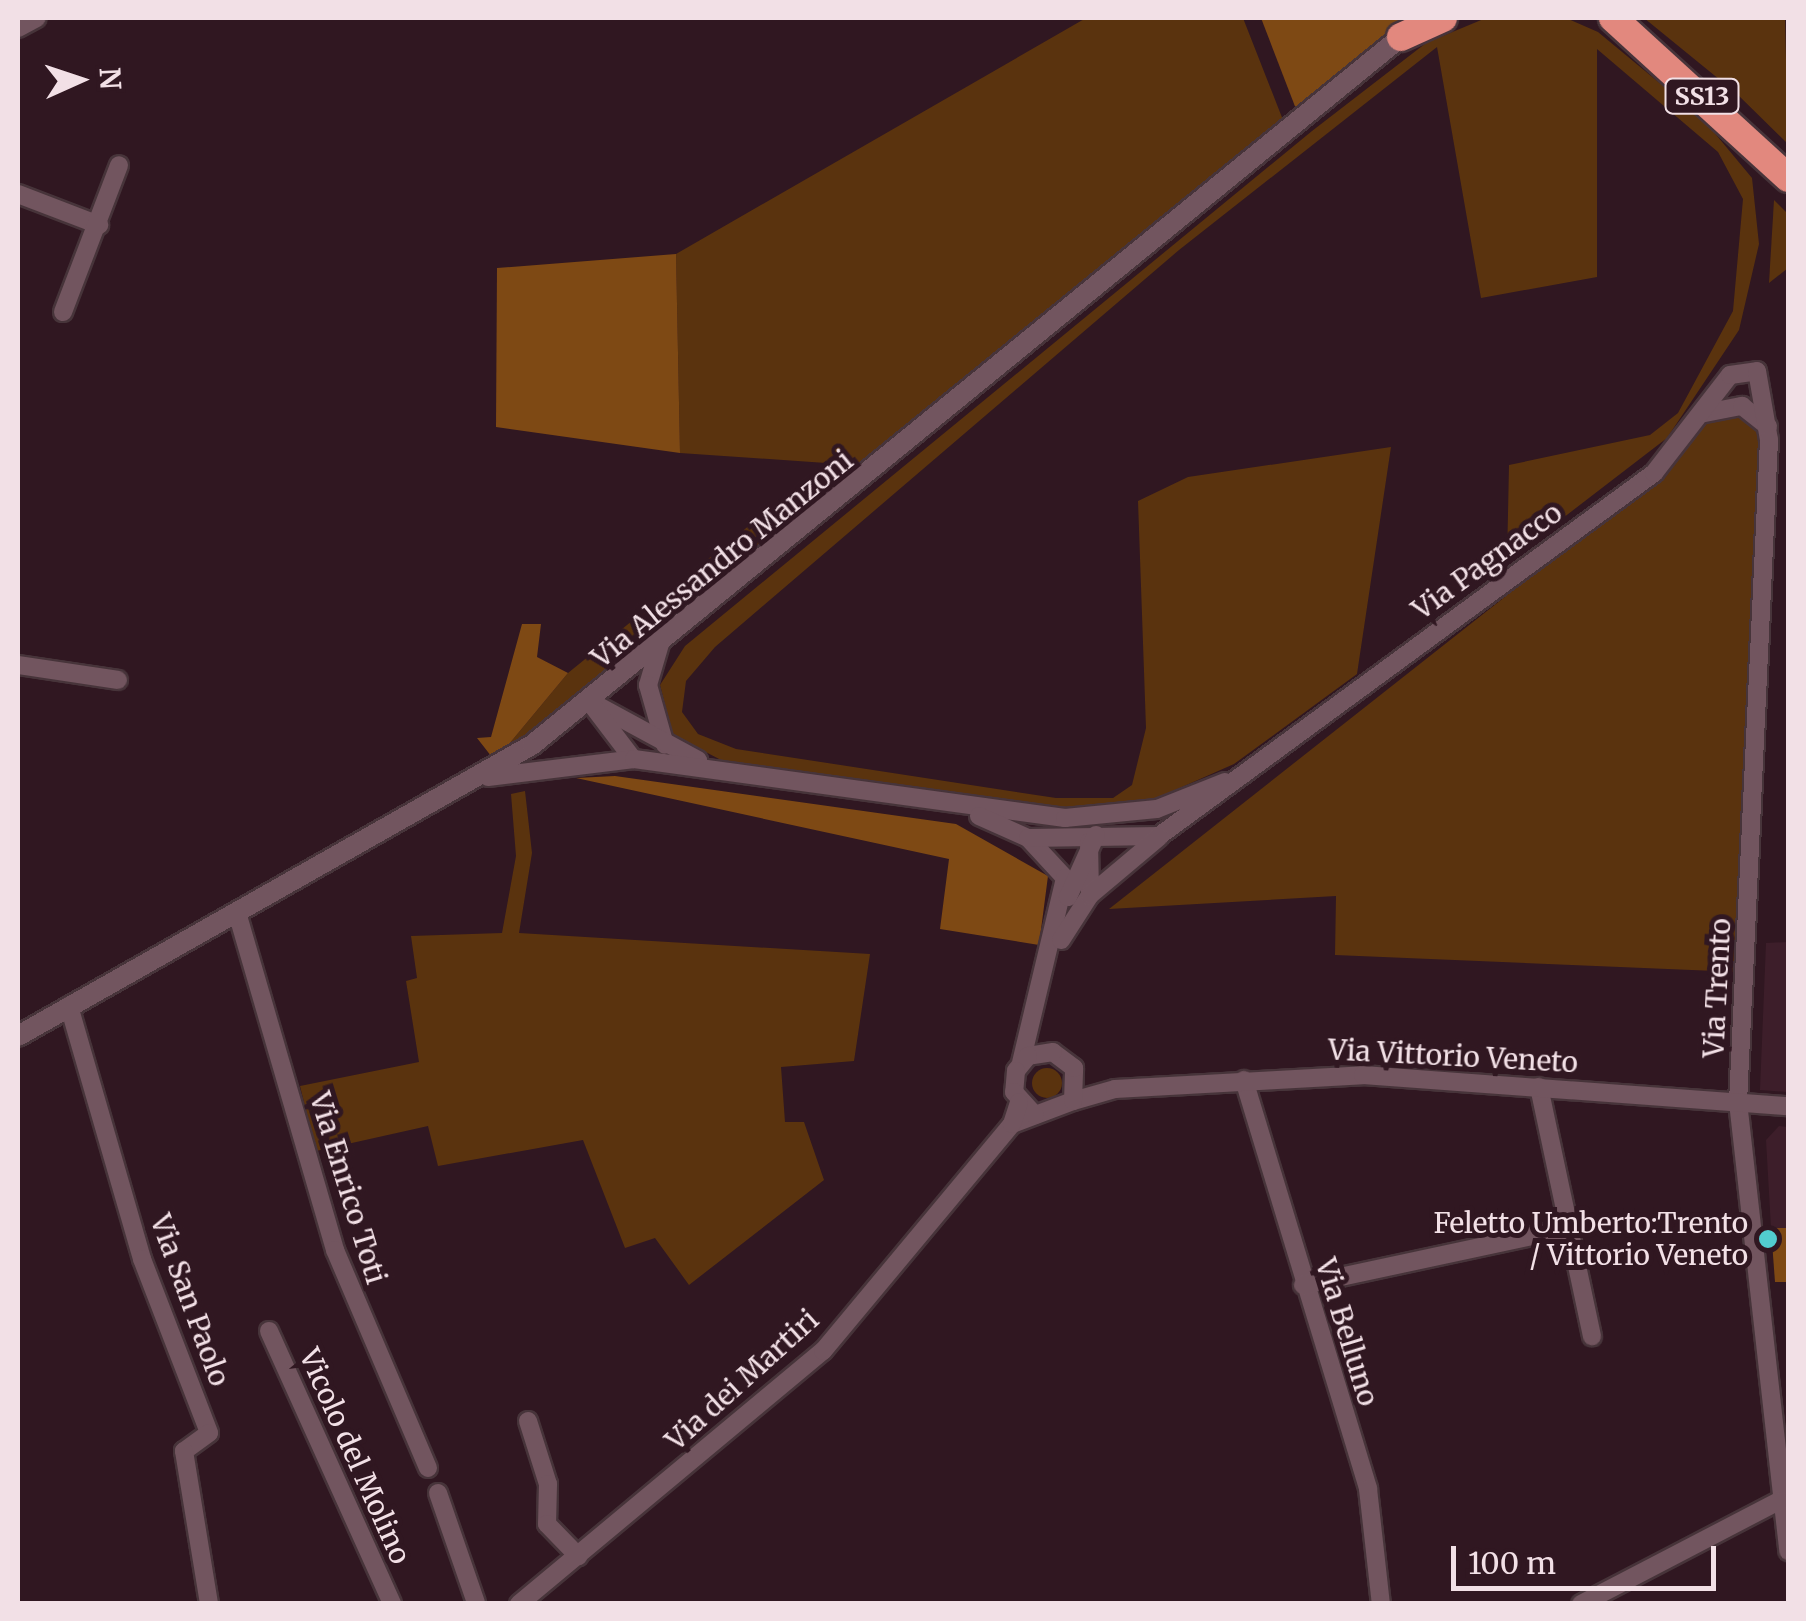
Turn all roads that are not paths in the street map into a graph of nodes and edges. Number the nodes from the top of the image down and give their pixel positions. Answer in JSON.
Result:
{"nodes":[{"id":1,"x":36,"y":18,"type":"edge"},
{"id":2,"x":1444,"y":18,"type":"edge"},
{"id":3,"x":1592,"y":18,"type":"edge"},
{"id":4,"x":1612,"y":18,"type":"edge"},
{"id":5,"x":1409,"y":27,"type":"edge"},
{"id":6,"x":18,"y":28,"type":"edge"},
{"id":7,"x":1695,"y":90,"type":"junction"},
{"id":8,"x":120,"y":165,"type":"dead end"},
{"id":9,"x":1788,"y":178,"type":"edge"},
{"id":10,"x":18,"y":194,"type":"edge"},
{"id":11,"x":99,"y":225,"type":"junction"},
{"id":12,"x":64,"y":312,"type":"dead end"},
{"id":13,"x":1730,"y":375,"type":"joint"},
{"id":14,"x":1704,"y":414,"type":"junction"},
{"id":15,"x":1768,"y":426,"type":"junction"},
{"id":16,"x":660,"y":644,"type":"junction"},
{"id":17,"x":18,"y":665,"type":"edge"},
{"id":18,"x":118,"y":680,"type":"dead end"},
{"id":19,"x":591,"y":702,"type":"junction"},
{"id":20,"x":666,"y":746,"type":"junction"},
{"id":21,"x":634,"y":760,"type":"junction"},
{"id":22,"x":1254,"y":768,"type":"junction"},
{"id":23,"x":722,"y":770,"type":"junction"},
{"id":24,"x":488,"y":777,"type":"junction"},
{"id":25,"x":965,"y":810,"type":"junction"},
{"id":26,"x":1065,"y":818,"type":"junction"},
{"id":27,"x":1115,"y":818,"type":"junction"},
{"id":28,"x":1159,"y":836,"type":"junction"},
{"id":29,"x":1028,"y":838,"type":"junction"},
{"id":30,"x":1090,"y":842,"type":"junction"},
{"id":31,"x":1090,"y":895,"type":"junction"},
{"id":32,"x":1067,"y":900,"type":"junction"},
{"id":33,"x":238,"y":916,"type":"junction"},
{"id":34,"x":1048,"y":959,"type":"junction"},
{"id":35,"x":69,"y":1006,"type":"junction"},
{"id":36,"x":1032,"y":1020,"type":"junction"},
{"id":37,"x":18,"y":1036,"type":"edge"},
{"id":38,"x":1053,"y":1052,"type":"junction"},
{"id":39,"x":1022,"y":1062,"type":"junction"},
{"id":40,"x":1077,"y":1076,"type":"junction"},
{"id":41,"x":1244,"y":1080,"type":"junction"},
{"id":42,"x":1538,"y":1087,"type":"junction"},
{"id":43,"x":1115,"y":1090,"type":"junction"},
{"id":44,"x":1073,"y":1101,"type":"junction"},
{"id":45,"x":1019,"y":1102,"type":"junction"},
{"id":46,"x":1738,"y":1102,"type":"junction"},
{"id":47,"x":1788,"y":1106,"type":"edge"},
{"id":48,"x":1035,"y":1114,"type":"junction"},
{"id":49,"x":1012,"y":1124,"type":"junction"},
{"id":50,"x":1569,"y":1228,"type":"junction"},
{"id":51,"x":1303,"y":1285,"type":"junction"},
{"id":52,"x":269,"y":1330,"type":"dead end"},
{"id":53,"x":1592,"y":1336,"type":"dead end"},
{"id":54,"x":528,"y":1422,"type":"dead end"},
{"id":55,"x":428,"y":1468,"type":"dead end"},
{"id":56,"x":438,"y":1493,"type":"dead end"},
{"id":57,"x":1780,"y":1501,"type":"junction"},
{"id":58,"x":1788,"y":1551,"type":"edge"},
{"id":59,"x":578,"y":1556,"type":"junction"},
{"id":60,"x":525,"y":1602,"type":"edge"},
{"id":61,"x":209,"y":1604,"type":"edge"},
{"id":62,"x":392,"y":1604,"type":"edge"},
{"id":63,"x":476,"y":1604,"type":"edge"},
{"id":64,"x":1381,"y":1604,"type":"edge"},
{"id":65,"x":1580,"y":1604,"type":"edge"}],
"edges":[{"from":1,"to":6,"type":"street"},
{"from":2,"to":5,"type":"highway"},
{"from":3,"to":7,"type":"highway"},
{"from":4,"to":7,"type":"highway","number":"SS13"},
{"from":5,"to":16,"type":"street","name":"Via Alessandro Manzoni"},
{"from":7,"to":9,"type":"highway","number":"SS13"},
{"from":8,"to":11,"type":"street"},
{"from":10,"to":11,"type":"street"},
{"from":11,"to":12,"type":"street"},
{"from":13,"to":14,"type":"street","name":"Via Pagnacco"},
{"from":13,"to":15,"type":"street","name":"Via Trento"},
{"from":14,"to":15,"type":"street"},
{"from":14,"to":22,"type":"street","name":"Via Pagnacco"},
{"from":15,"to":46,"type":"street","name":"Via Trento"},
{"from":16,"to":19,"type":"street","name":"Via Alessandro Manzoni"},
{"from":16,"to":20,"type":"street"},
{"from":17,"to":18,"type":"street"},
{"from":19,"to":20,"type":"street","name":"Via Pagnacco"},
{"from":19,"to":21,"type":"street"},
{"from":19,"to":24,"type":"street","name":"Via Alessandro Manzoni"},
{"from":20,"to":23,"type":"street","name":"Via Pagnacco"},
{"from":21,"to":23,"type":"street","name":"Via Pagnacco"},
{"from":21,"to":24,"type":"street","name":"Via Pagnacco"},
{"from":22,"to":27,"type":"street","name":"Via Pagnacco"},
{"from":22,"to":28,"type":"street","name":"Via Pagnacco"},
{"from":23,"to":25,"type":"street","name":"Via Pagnacco"},
{"from":24,"to":33,"type":"street","name":"Via Alessandro Manzoni"},
{"from":25,"to":26,"type":"street","name":"Via Pagnacco"},
{"from":25,"to":29,"type":"street","name":"Via Pagnacco"},
{"from":26,"to":27,"type":"street","name":"Via Pagnacco"},
{"from":26,"to":30,"type":"street"},
{"from":27,"to":30,"type":"street","name":"Via Pagnacco"},
{"from":28,"to":30,"type":"street","name":"Via Pagnacco"},
{"from":28,"to":31,"type":"street","name":"Via Pagnacco"},
{"from":29,"to":30,"type":"street","name":"Via Pagnacco"},
{"from":29,"to":32,"type":"street","name":"Via Pagnacco"},
{"from":30,"to":31,"type":"street"},
{"from":30,"to":32,"type":"street","name":"Via Pagnacco"},
{"from":31,"to":34,"type":"street","name":"Via Pagnacco"},
{"from":32,"to":34,"type":"street","name":"Via Pagnacco"},
{"from":33,"to":35,"type":"street","name":"Via Alessandro Manzoni"},
{"from":33,"to":55,"type":"street","name":"Via Enrico Toti"},
{"from":34,"to":36,"type":"street","name":"Via Pagnacco"},
{"from":35,"to":37,"type":"street","name":"Via Alessandro Manzoni"},
{"from":35,"to":61,"type":"street","name":"Via San Paolo"},
{"from":36,"to":38,"type":"street"},
{"from":36,"to":39,"type":"street","name":"Via Pagnacco"},
{"from":38,"to":39,"type":"street"},
{"from":38,"to":40,"type":"street"},
{"from":39,"to":45,"type":"street"},
{"from":40,"to":43,"type":"street","name":"Via Vittorio Veneto"},
{"from":40,"to":44,"type":"street"},
{"from":41,"to":42,"type":"street","name":"Via Vittorio Veneto"},
{"from":41,"to":43,"type":"street","name":"Via Vittorio Veneto"},
{"from":41,"to":51,"type":"street","name":"Via Belluno"},
{"from":42,"to":46,"type":"street","name":"Via Vittorio Veneto"},
{"from":42,"to":50,"type":"street"},
{"from":43,"to":44,"type":"street","name":"Via Vittorio Veneto"},
{"from":44,"to":48,"type":"street"},
{"from":45,"to":48,"type":"street"},
{"from":45,"to":49,"type":"street","name":"Via dei Martiri"},
{"from":46,"to":47,"type":"street","name":"Via Vittorio Veneto"},
{"from":46,"to":57,"type":"street","name":"Via Trento"},
{"from":48,"to":49,"type":"street","name":"Via dei Martiri"},
{"from":49,"to":59,"type":"street","name":"Via dei Martiri"},
{"from":50,"to":51,"type":"street"},
{"from":50,"to":53,"type":"street"},
{"from":51,"to":64,"type":"street","name":"Via Belluno"},
{"from":52,"to":62,"type":"street","name":"Vicolo del Molino"},
{"from":54,"to":59,"type":"street"},
{"from":56,"to":63,"type":"street"},
{"from":57,"to":58,"type":"street","name":"Via Trento"},
{"from":57,"to":65,"type":"street"},
{"from":59,"to":60,"type":"street","name":"Via dei Martiri"}]}
